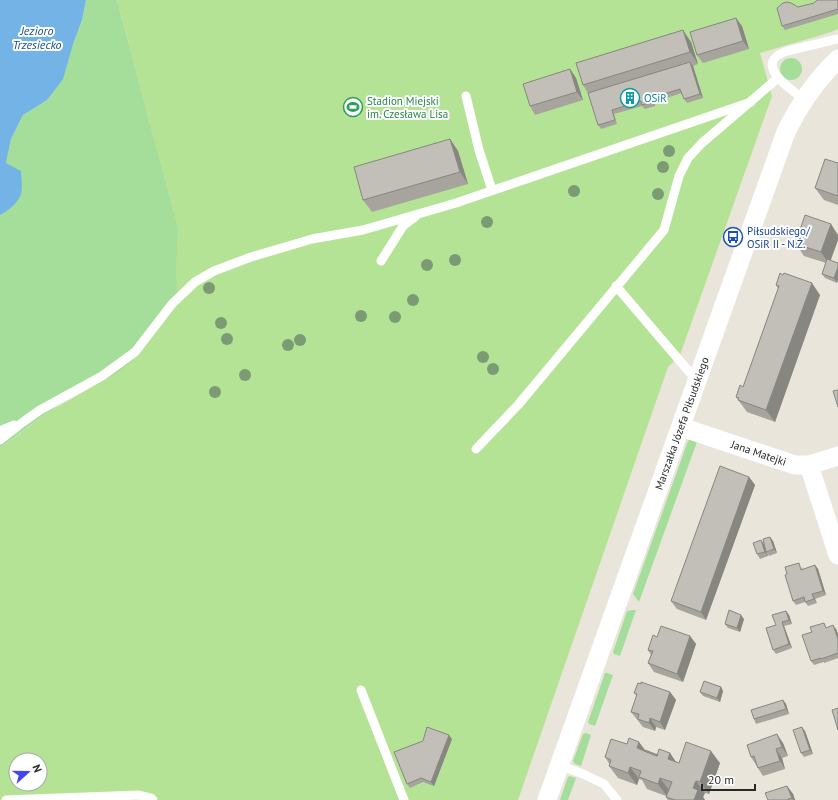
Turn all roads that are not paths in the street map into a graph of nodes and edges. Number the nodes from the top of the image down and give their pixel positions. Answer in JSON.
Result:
{"nodes":[{"id":1,"x":838,"y":39,"type":"edge"},
{"id":2,"x":838,"y":59,"type":"edge"},
{"id":3,"x":778,"y":78,"type":"junction"},
{"id":4,"x":466,"y":96,"type":"dead end"},
{"id":5,"x":804,"y":99,"type":"junction"},
{"id":6,"x":751,"y":102,"type":"junction"},
{"id":7,"x":492,"y":190,"type":"junction"},
{"id":8,"x":420,"y":213,"type":"junction"},
{"id":9,"x":380,"y":261,"type":"dead end"},
{"id":10,"x":616,"y":286,"type":"junction"},
{"id":11,"x":697,"y":381,"type":"junction"},
{"id":12,"x":23,"y":422,"type":"junction"},
{"id":13,"x":681,"y":427,"type":"junction"},
{"id":14,"x":0,"y":431,"type":"edge"},
{"id":15,"x":0,"y":440,"type":"edge"},
{"id":16,"x":476,"y":449,"type":"dead end"},
{"id":17,"x":838,"y":456,"type":"edge"},
{"id":18,"x":810,"y":465,"type":"junction"},
{"id":19,"x":838,"y":555,"type":"edge"},
{"id":20,"x":361,"y":690,"type":"dead end"},
{"id":21,"x":559,"y":765,"type":"junction"},
{"id":22,"x":6,"y":800,"type":"edge"},
{"id":23,"x":153,"y":800,"type":"edge"},
{"id":24,"x":404,"y":800,"type":"edge"},
{"id":25,"x":547,"y":800,"type":"edge"},
{"id":26,"x":617,"y":800,"type":"edge"}],
"edges":[{"from":1,"to":3,"type":"lane"},
{"from":2,"to":5,"type":"street","name":"Marszałka Józefa Piłsudskiego"},
{"from":3,"to":5,"type":"lane"},
{"from":3,"to":6,"type":"lane"},
{"from":4,"to":7,"type":"lane"},
{"from":5,"to":11,"type":"street","name":"Marszałka Józefa Piłsudskiego"},
{"from":6,"to":7,"type":"lane"},
{"from":6,"to":10,"type":"lane"},
{"from":7,"to":8,"type":"lane"},
{"from":8,"to":9,"type":"lane"},
{"from":8,"to":12,"type":"lane"},
{"from":10,"to":11,"type":"lane"},
{"from":10,"to":16,"type":"lane"},
{"from":11,"to":13,"type":"street","name":"Marszałka Józefa Piłsudskiego"},
{"from":12,"to":14,"type":"lane"},
{"from":12,"to":15,"type":"lane"},
{"from":13,"to":18,"type":"street","name":"Jana Matejki"},
{"from":13,"to":21,"type":"street","name":"Marszałka Józefa Piłsudskiego"},
{"from":17,"to":18,"type":"street","name":"Jana Matejki"},
{"from":18,"to":19,"type":"street"},
{"from":20,"to":24,"type":"lane"},
{"from":21,"to":25,"type":"street","name":"Marszałka Józefa Piłsudskiego"},
{"from":21,"to":26,"type":"lane"},
{"from":22,"to":23,"type":"lane"}]}
